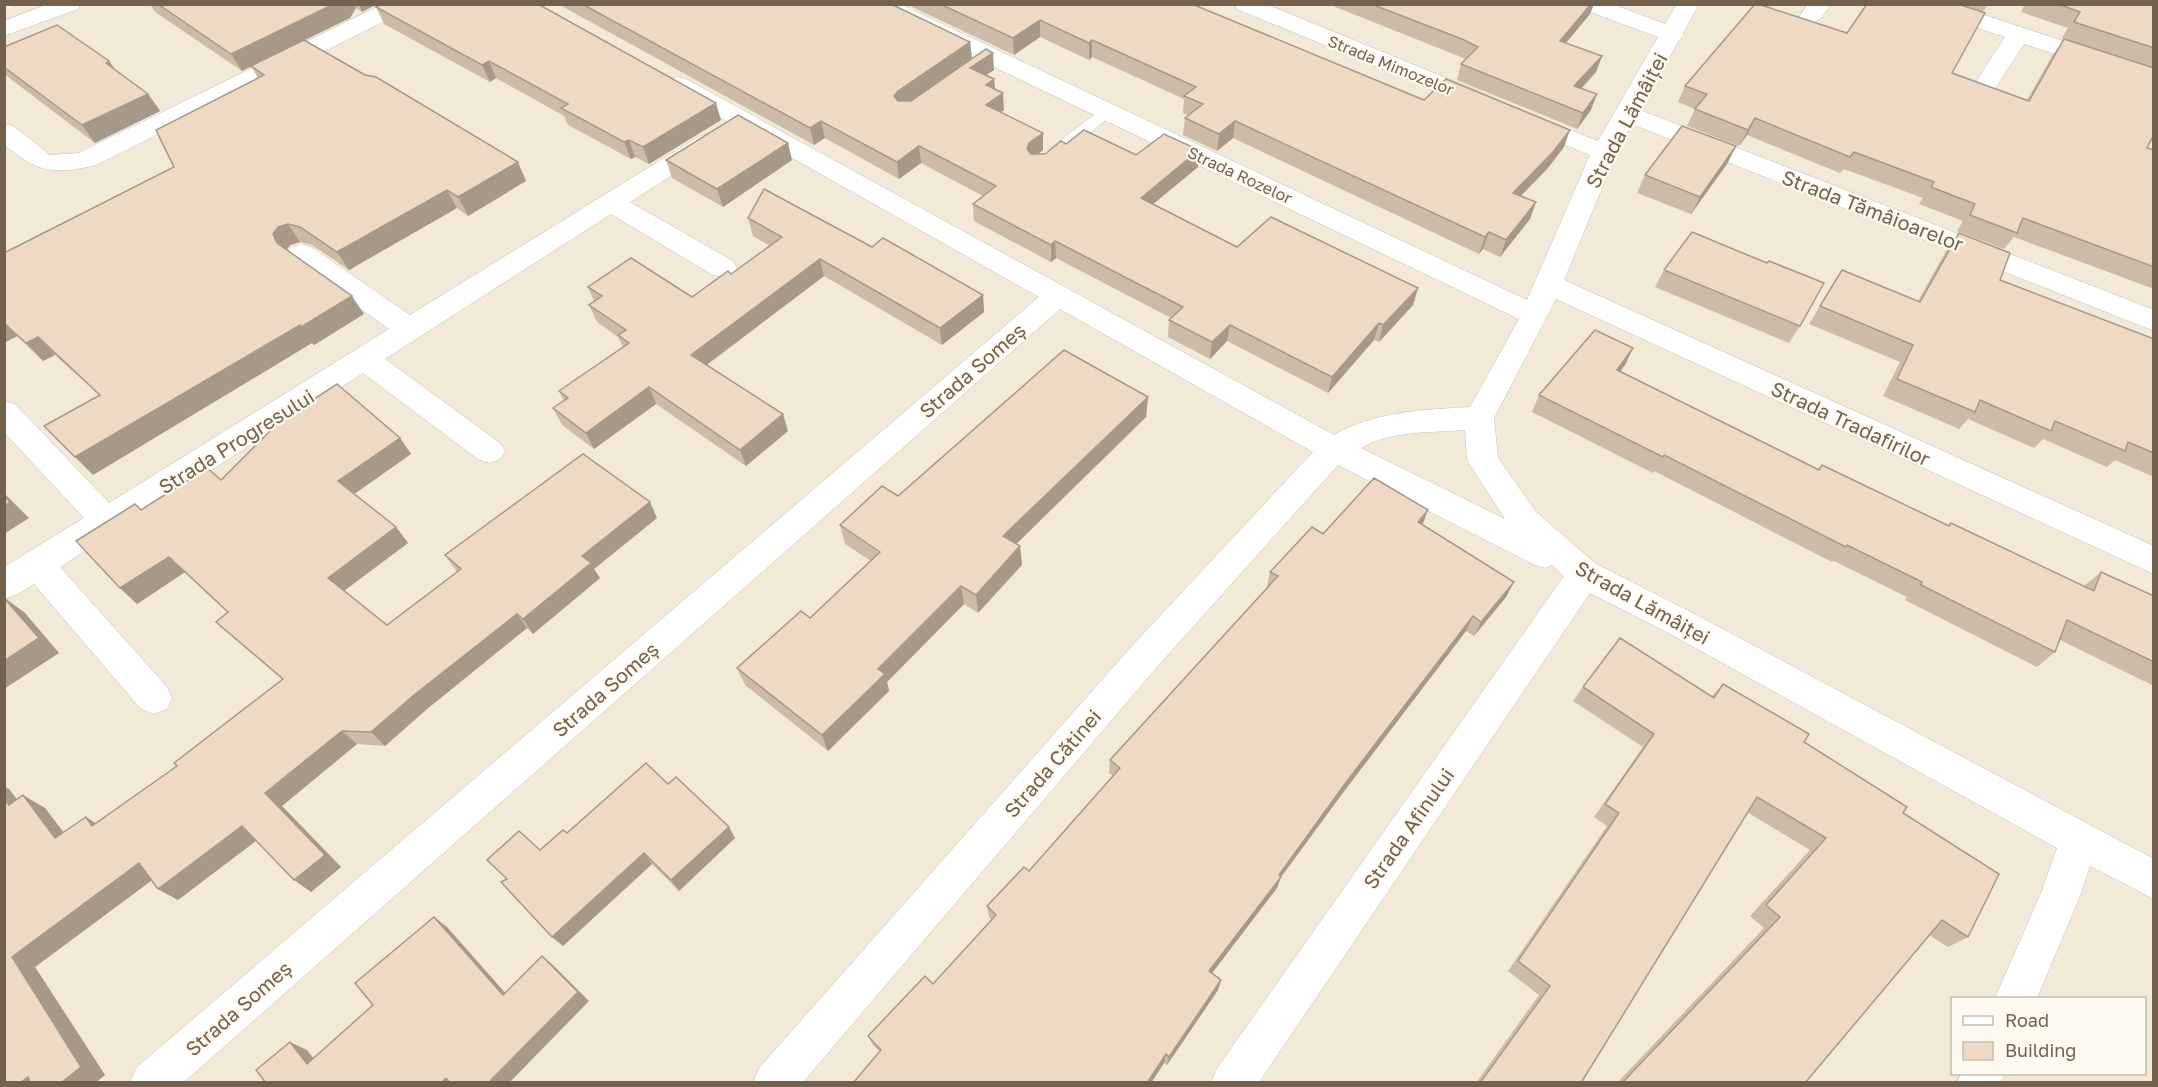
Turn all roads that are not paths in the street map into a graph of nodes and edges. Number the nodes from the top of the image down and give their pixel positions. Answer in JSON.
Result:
{"nodes":[{"id":1,"x":70,"y":4,"type":"edge"},
{"id":2,"x":401,"y":4,"type":"edge"},
{"id":3,"x":881,"y":4,"type":"edge"},
{"id":4,"x":1245,"y":4,"type":"edge"},
{"id":5,"x":1590,"y":4,"type":"edge"},
{"id":6,"x":1688,"y":4,"type":"edge"},
{"id":7,"x":1927,"y":4,"type":"edge"},
{"id":8,"x":1984,"y":13,"type":"edge"},
{"id":9,"x":4,"y":29,"type":"edge"},
{"id":10,"x":2019,"y":34,"type":"junction"},
{"id":11,"x":1673,"y":35,"type":"junction"},
{"id":12,"x":659,"y":74,"type":"edge"},
{"id":13,"x":2154,"y":79,"type":"edge"},
{"id":14,"x":1986,"y":85,"type":"edge"},
{"id":15,"x":1107,"y":112,"type":"junction"},
{"id":16,"x":1627,"y":113,"type":"junction"},
{"id":17,"x":742,"y":120,"type":"junction"},
{"id":18,"x":4,"y":131,"type":"edge"},
{"id":19,"x":1604,"y":152,"type":"junction"},
{"id":20,"x":1038,"y":165,"type":"edge"},
{"id":21,"x":612,"y":203,"type":"junction"},
{"id":22,"x":301,"y":253,"type":"edge"},
{"id":23,"x":723,"y":268,"type":"dead end"},
{"id":24,"x":1548,"y":284,"type":"junction"},
{"id":25,"x":1058,"y":296,"type":"junction"},
{"id":26,"x":1535,"y":315,"type":"junction"},
{"id":27,"x":2154,"y":321,"type":"edge"},
{"id":28,"x":411,"y":330,"type":"junction"},
{"id":29,"x":365,"y":360,"type":"junction"},
{"id":30,"x":4,"y":412,"type":"edge"},
{"id":31,"x":1479,"y":418,"type":"junction"},
{"id":32,"x":1334,"y":449,"type":"junction"},
{"id":33,"x":489,"y":451,"type":"dead end"},
{"id":34,"x":107,"y":522,"type":"junction"},
{"id":35,"x":2154,"y":561,"type":"edge"},
{"id":36,"x":38,"y":565,"type":"junction"},
{"id":37,"x":1584,"y":574,"type":"junction"},
{"id":38,"x":4,"y":585,"type":"edge"},
{"id":39,"x":154,"y":698,"type":"dead end"},
{"id":40,"x":2080,"y":838,"type":"junction"},
{"id":41,"x":2154,"y":880,"type":"edge"},
{"id":42,"x":2017,"y":997,"type":"edge"},
{"id":43,"x":152,"y":1083,"type":"edge"},
{"id":44,"x":775,"y":1083,"type":"edge"},
{"id":45,"x":1233,"y":1083,"type":"edge"}],
"edges":[{"from":1,"to":9,"type":"street"},
{"from":2,"to":18,"type":"street"},
{"from":3,"to":15,"type":"street","name":"Strada Rozelor"},
{"from":4,"to":19,"type":"street","name":"Strada Mimozelor"},
{"from":5,"to":11,"type":"street"},
{"from":6,"to":11,"type":"street","name":"Strada Lămâiței"},
{"from":7,"to":8,"type":"street"},
{"from":8,"to":10,"type":"street"},
{"from":10,"to":13,"type":"street"},
{"from":10,"to":14,"type":"street"},
{"from":11,"to":16,"type":"street","name":"Strada Lămâiței"},
{"from":12,"to":17,"type":"street"},
{"from":15,"to":20,"type":"lane"},
{"from":15,"to":26,"type":"street","name":"Strada Rozelor"},
{"from":16,"to":19,"type":"street","name":"Strada Lămâiței"},
{"from":16,"to":27,"type":"street","name":"Strada Tămâioarelor"},
{"from":17,"to":21,"type":"street","name":"Strada Progresului"},
{"from":17,"to":25,"type":"street"},
{"from":19,"to":24,"type":"street","name":"Strada Lămâiței"},
{"from":21,"to":23,"type":"street"},
{"from":21,"to":28,"type":"street","name":"Strada Progresului"},
{"from":22,"to":28,"type":"street"},
{"from":24,"to":26,"type":"street","name":"Strada Lămâiței"},
{"from":24,"to":35,"type":"street","name":"Strada Tradafirilor"},
{"from":25,"to":32,"type":"street"},
{"from":25,"to":43,"type":"street","name":"Strada Someș"},
{"from":26,"to":31,"type":"street","name":"Strada Lămâiței"},
{"from":28,"to":29,"type":"street","name":"Strada Progresului"},
{"from":29,"to":33,"type":"street"},
{"from":29,"to":34,"type":"street","name":"Strada Progresului"},
{"from":30,"to":34,"type":"street"},
{"from":31,"to":32,"type":"street","name":"Strada Cătinei"},
{"from":31,"to":37,"type":"street","name":"Strada Lămâiței"},
{"from":32,"to":37,"type":"street"},
{"from":32,"to":44,"type":"street","name":"Strada Cătinei"},
{"from":34,"to":36,"type":"street","name":"Strada Progresului"},
{"from":36,"to":38,"type":"street","name":"Strada Progresului"},
{"from":36,"to":39,"type":"street"},
{"from":37,"to":40,"type":"street","name":"Strada Lămâiței"},
{"from":37,"to":45,"type":"street","name":"Strada Afinului"},
{"from":40,"to":41,"type":"street","name":"Strada Lămâiței"},
{"from":40,"to":42,"type":"street"}]}
